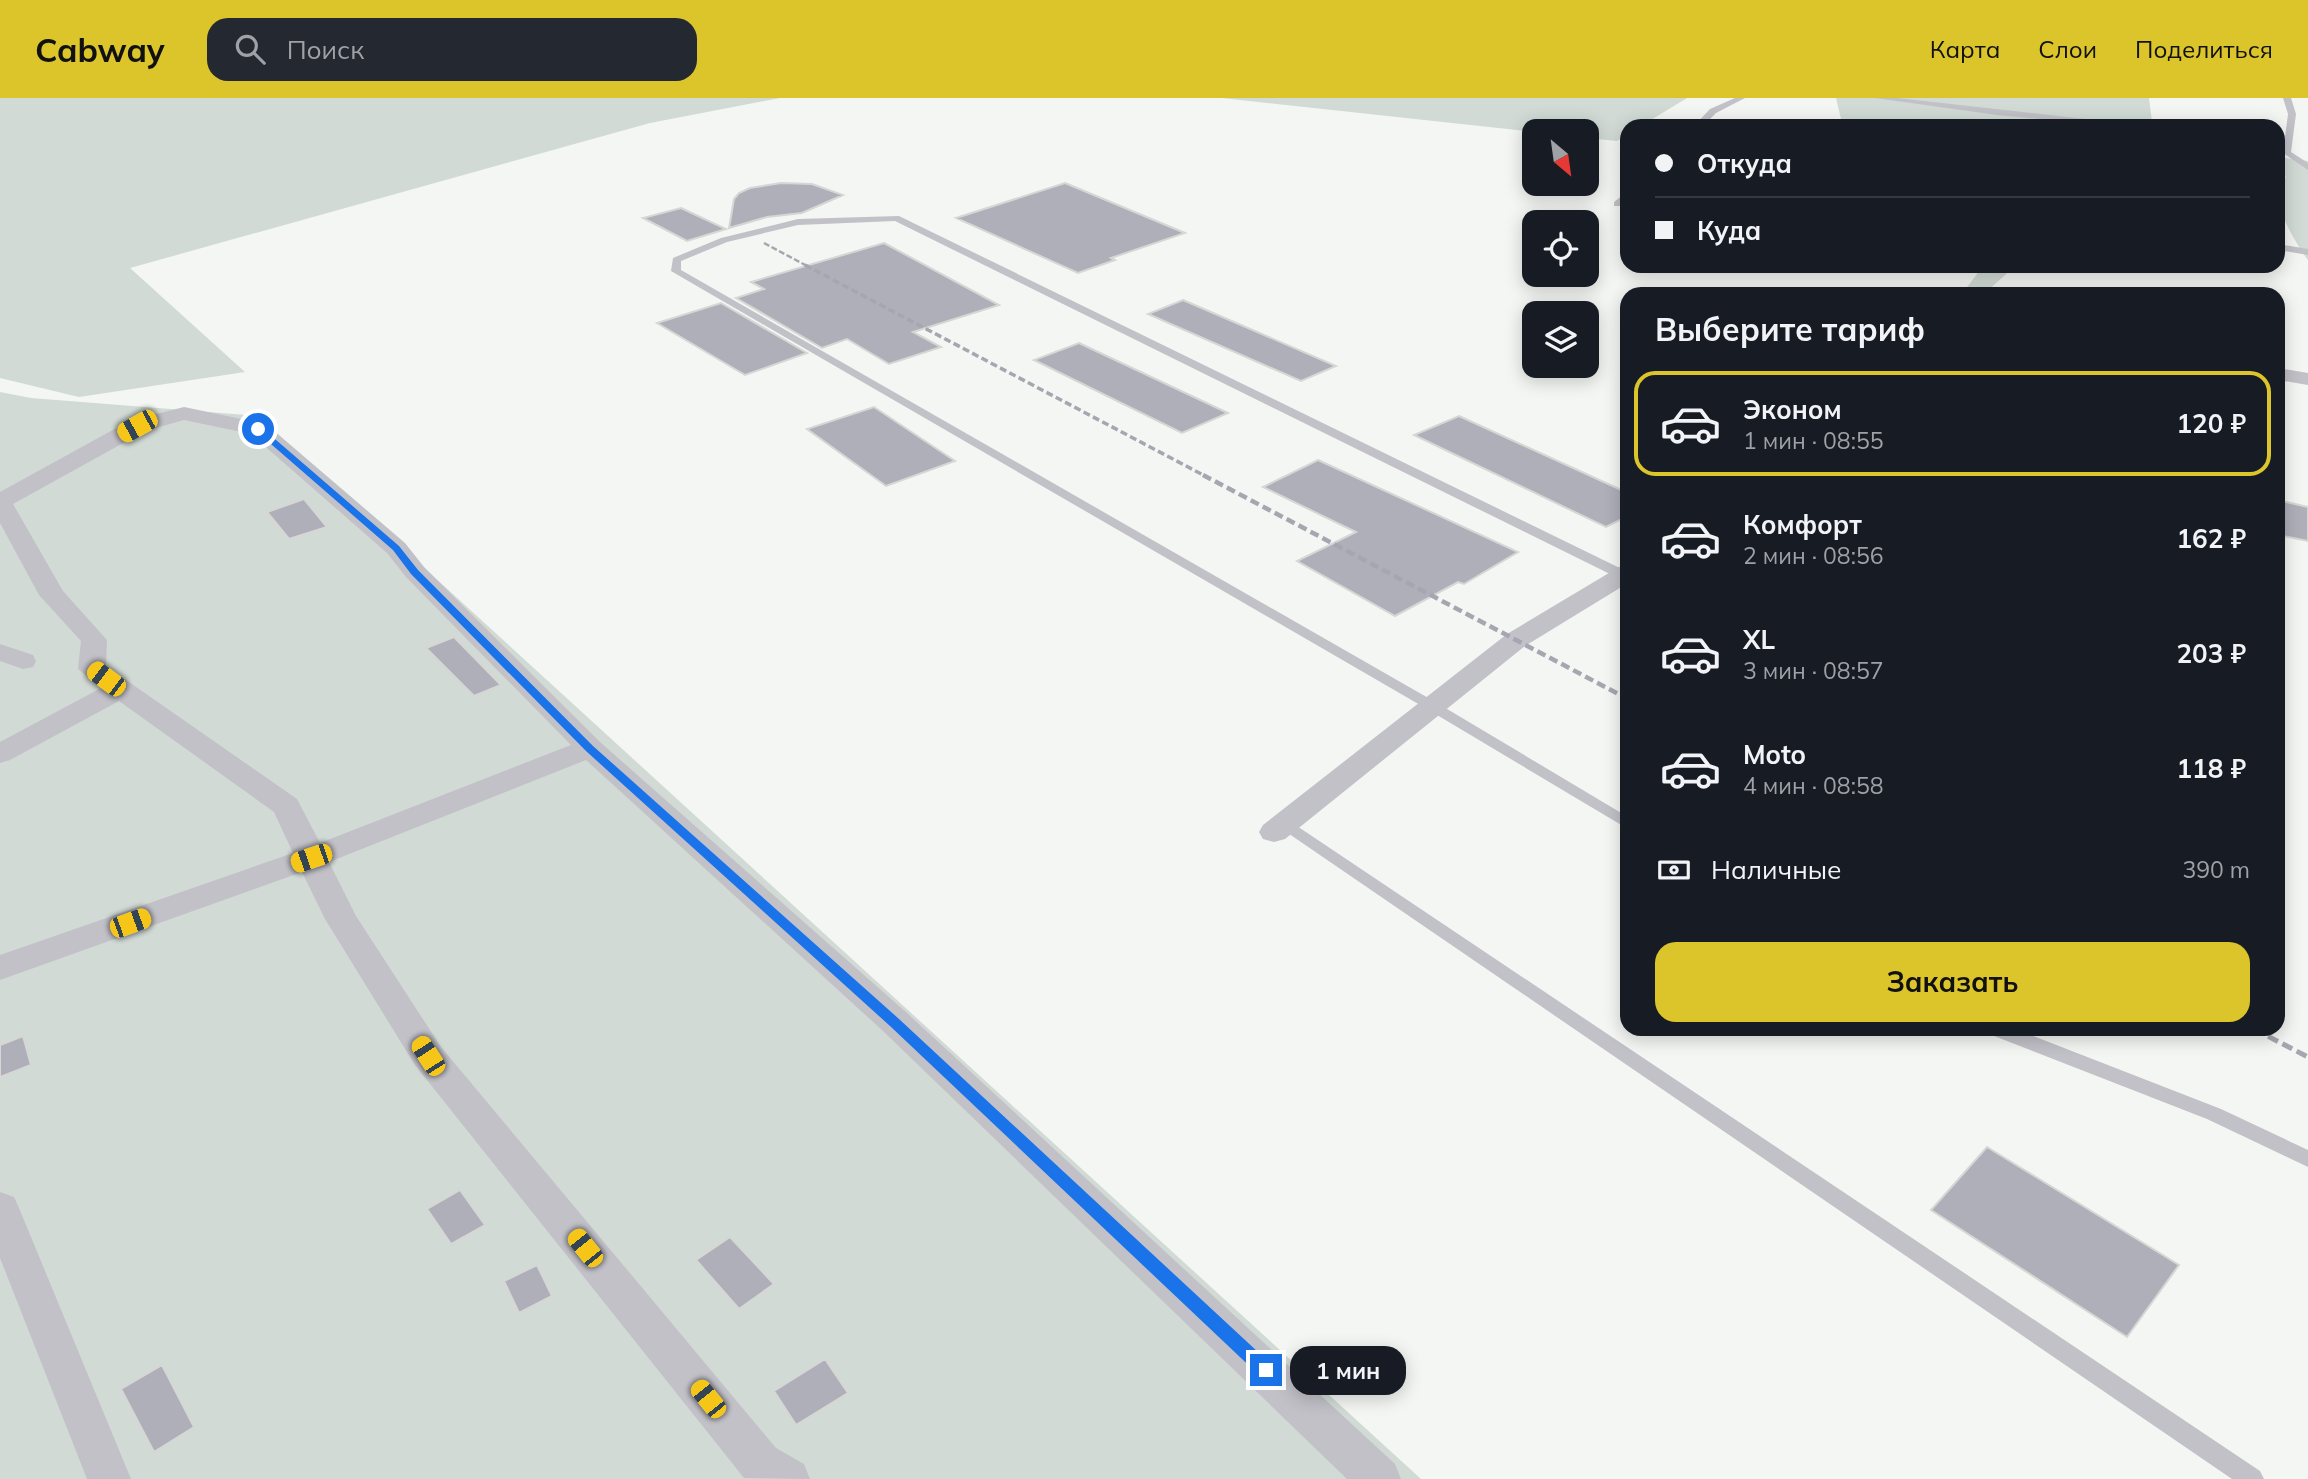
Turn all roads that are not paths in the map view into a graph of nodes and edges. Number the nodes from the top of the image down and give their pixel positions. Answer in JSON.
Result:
{"nodes":[{"id":1,"x":1741,"y":98,"type":"edge"},
{"id":2,"x":1879,"y":98,"type":"edge"},
{"id":3,"x":2287,"y":98,"type":"edge"},
{"id":4,"x":1705,"y":119,"type":"edge"},
{"id":5,"x":2064,"y":119,"type":"edge"},
{"id":6,"x":2285,"y":144,"type":"edge"},
{"id":7,"x":2285,"y":153,"type":"edge"},
{"id":8,"x":2308,"y":167,"type":"edge"},
{"id":9,"x":2285,"y":248,"type":"edge"},
{"id":10,"x":2308,"y":252,"type":"edge"},
{"id":11,"x":2285,"y":375,"type":"edge"},
{"id":12,"x":2308,"y":379,"type":"edge"},
{"id":13,"x":1620,"y":571,"type":"edge"},
{"id":14,"x":1620,"y":576,"type":"edge"},
{"id":15,"x":120,"y":689,"type":"junction"},
{"id":16,"x":1432,"y":706,"type":"junction"},
{"id":17,"x":590,"y":748,"type":"junction"},
{"id":18,"x":0,"y":754,"type":"edge"},
{"id":19,"x":1620,"y":819,"type":"edge"},
{"id":20,"x":1280,"y":827,"type":"joint"},
{"id":21,"x":311,"y":858,"type":"junction"},
{"id":22,"x":0,"y":968,"type":"edge"},
{"id":23,"x":2014,"y":1036,"type":"edge"},
{"id":24,"x":2308,"y":1159,"type":"edge"},
{"id":25,"x":0,"y":1208,"type":"edge"},
{"id":26,"x":109,"y":1479,"type":"edge"},
{"id":27,"x":788,"y":1479,"type":"edge"},
{"id":28,"x":1379,"y":1479,"type":"edge"},
{"id":29,"x":2252,"y":1479,"type":"edge"}],
"edges":[{"from":1,"to":4,"type":"lane"},
{"from":2,"to":5,"type":"lane"},
{"from":3,"to":6,"type":"lane"},
{"from":7,"to":8,"type":"lane"},
{"from":9,"to":10,"type":"lane"},
{"from":11,"to":12,"type":"street"},
{"from":13,"to":16,"type":"lane"},
{"from":14,"to":16,"type":"street"},
{"from":15,"to":17,"type":"street"},
{"from":15,"to":18,"type":"street"},
{"from":15,"to":21,"type":"street"},
{"from":16,"to":19,"type":"lane"},
{"from":16,"to":20,"type":"street"},
{"from":17,"to":21,"type":"street"},
{"from":17,"to":28,"type":"street"},
{"from":20,"to":29,"type":"lane"},
{"from":21,"to":22,"type":"street"},
{"from":21,"to":27,"type":"street"},
{"from":23,"to":24,"type":"lane"},
{"from":25,"to":26,"type":"street"}]}
